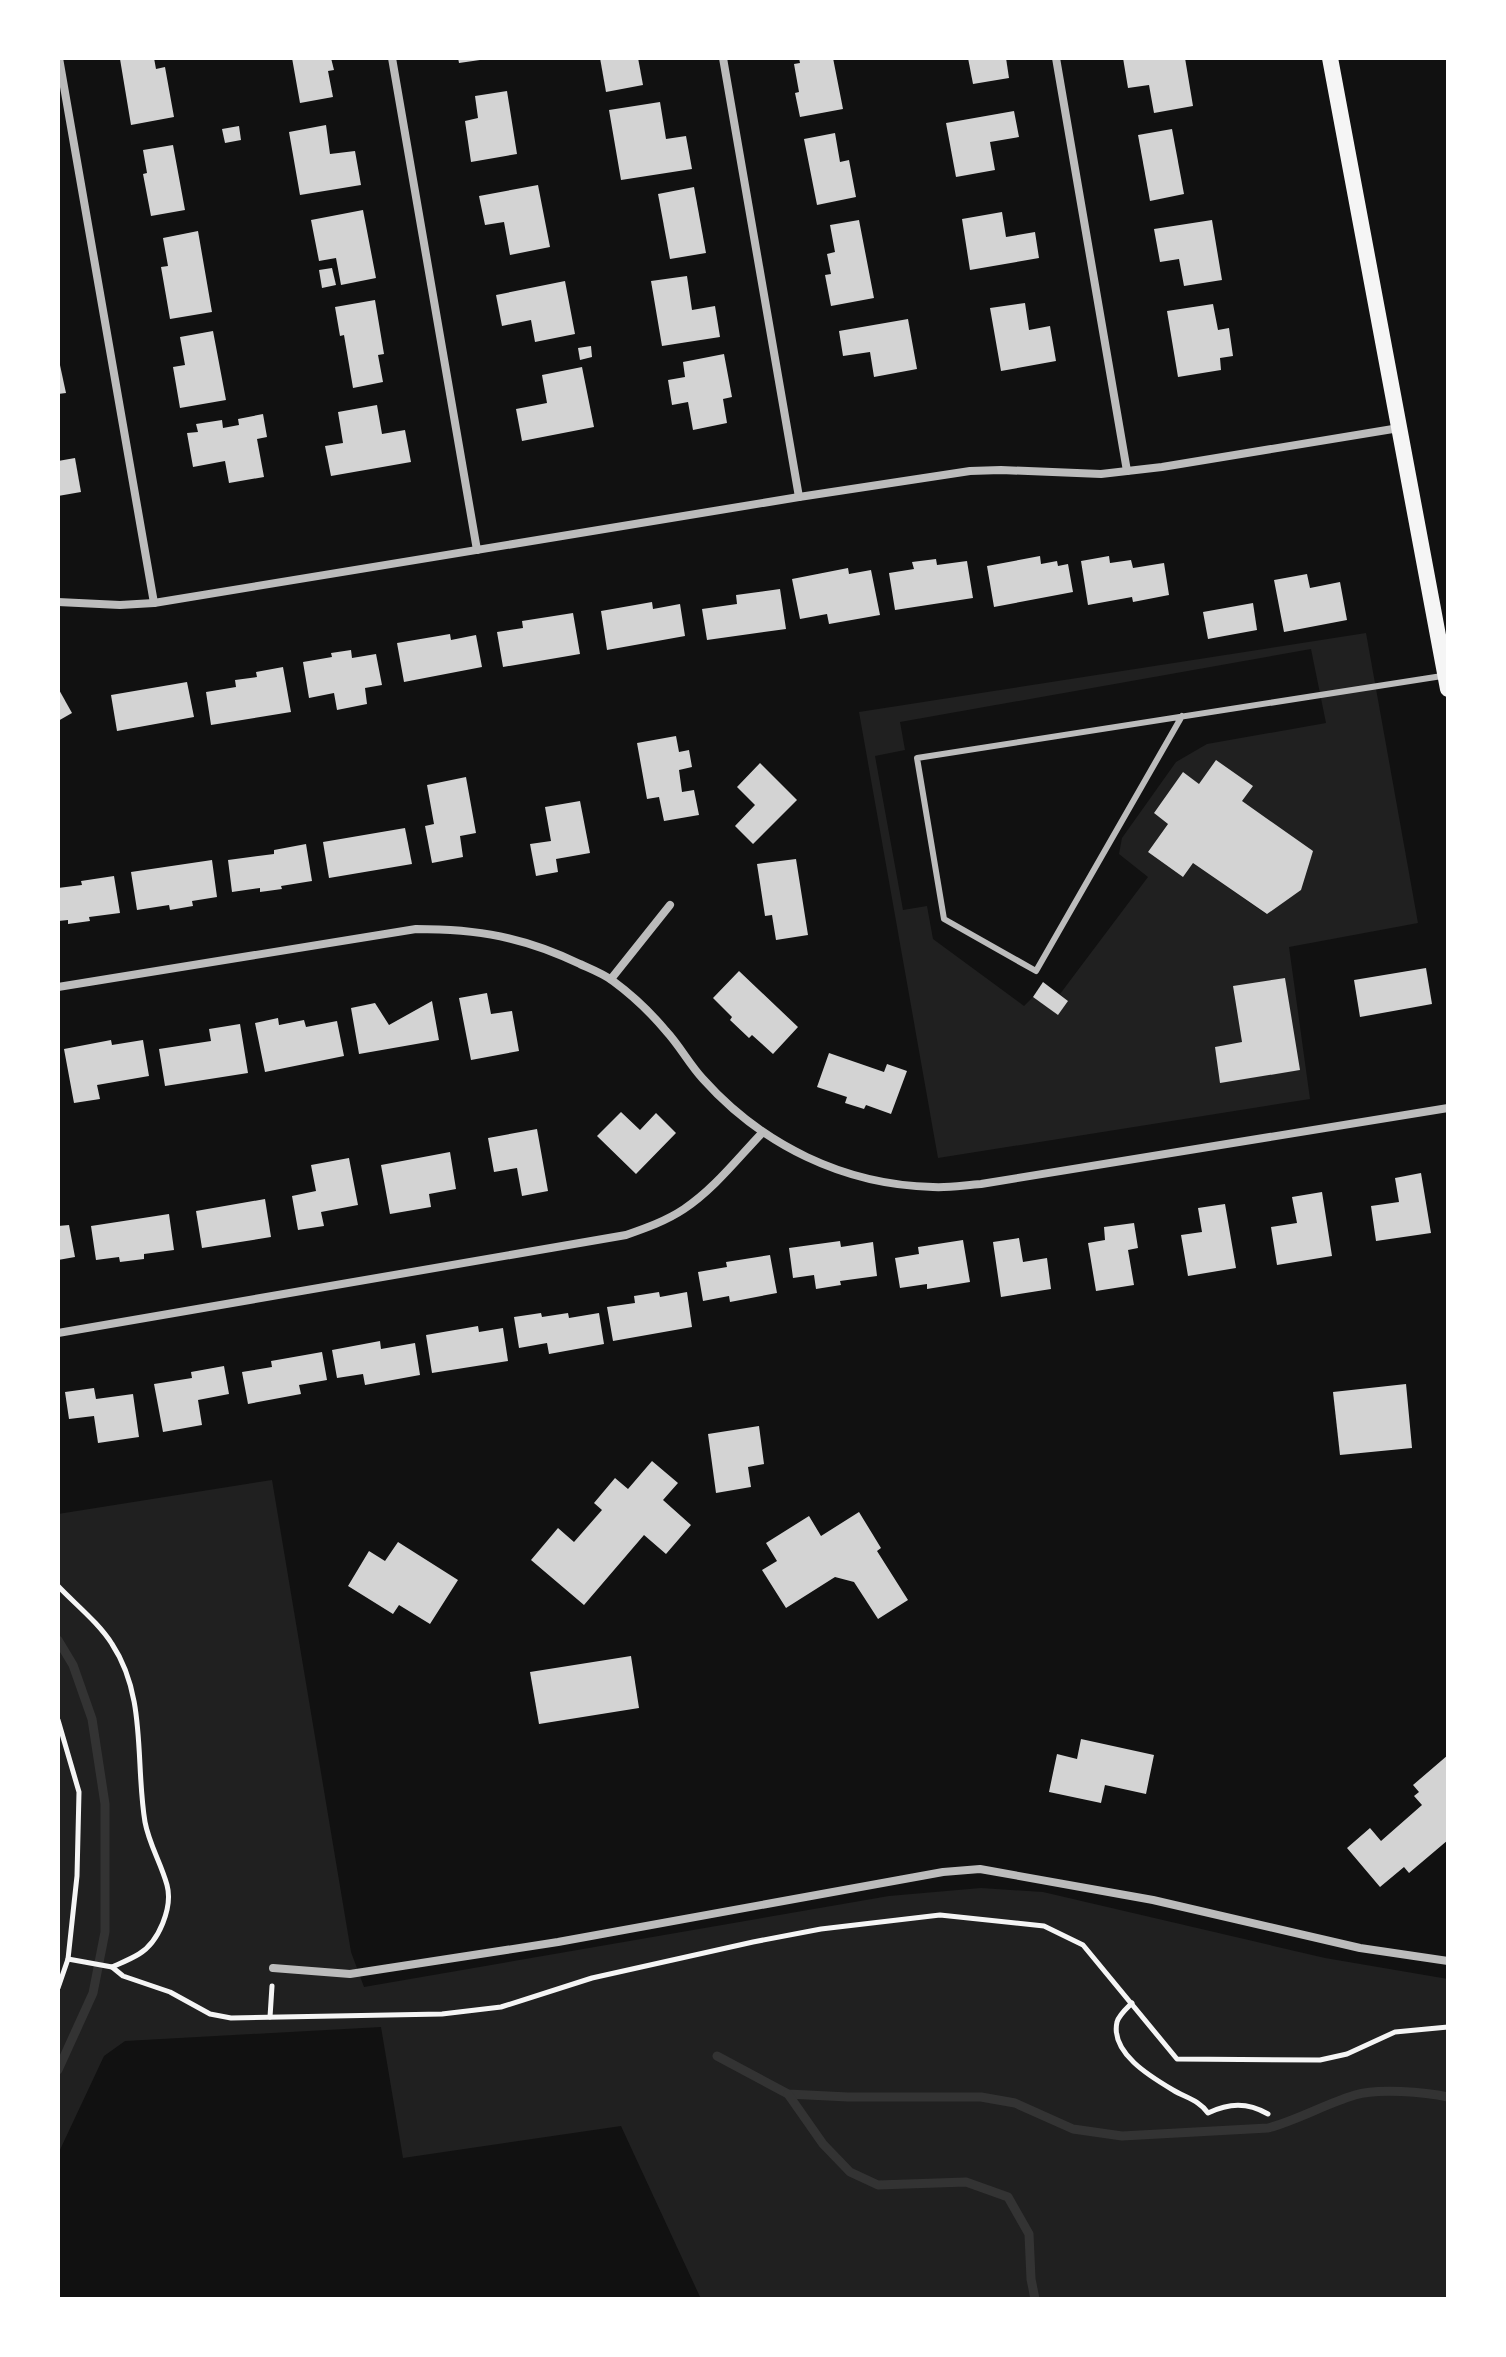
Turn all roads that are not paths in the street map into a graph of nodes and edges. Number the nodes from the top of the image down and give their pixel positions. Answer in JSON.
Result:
{"nodes":[{"id":1,"x":59,"y":58,"type":"edge"},
{"id":2,"x":392,"y":58,"type":"edge"},
{"id":3,"x":723,"y":58,"type":"edge"},
{"id":4,"x":1056,"y":58,"type":"edge"},
{"id":5,"x":1330,"y":58,"type":"edge"},
{"id":6,"x":1400,"y":428,"type":"junction"},
{"id":7,"x":1127,"y":471,"type":"junction"},
{"id":8,"x":799,"y":497,"type":"junction"},
{"id":9,"x":477,"y":550,"type":"junction"},
{"id":10,"x":58,"y":602,"type":"edge"},
{"id":11,"x":154,"y":603,"type":"junction"},
{"id":12,"x":1447,"y":682,"type":"edge"},
{"id":13,"x":1182,"y":716,"type":"junction"},
{"id":14,"x":670,"y":905,"type":"dead end"},
{"id":15,"x":611,"y":979,"type":"junction"},
{"id":16,"x":58,"y":987,"type":"edge"},
{"id":17,"x":1448,"y":1108,"type":"edge"},
{"id":18,"x":762,"y":1133,"type":"junction"},
{"id":19,"x":58,"y":1333,"type":"edge"},
{"id":20,"x":1448,"y":1961,"type":"edge"},
{"id":21,"x":273,"y":1968,"type":"road end"}],
"edges":[{"from":1,"to":11,"type":"street"},
{"from":2,"to":9,"type":"street"},
{"from":3,"to":8,"type":"street"},
{"from":4,"to":7,"type":"street"},
{"from":5,"to":6,"type":"main road"},
{"from":6,"to":7,"type":"street"},
{"from":6,"to":12,"type":"main road"},
{"from":7,"to":8,"type":"street"},
{"from":8,"to":9,"type":"street"},
{"from":9,"to":11,"type":"street"},
{"from":10,"to":11,"type":"street"},
{"from":12,"to":13,"type":"lane"},
{"from":13,"to":13,"type":"lane"},
{"from":14,"to":15,"type":"street"},
{"from":15,"to":16,"type":"street"},
{"from":15,"to":18,"type":"street"},
{"from":17,"to":18,"type":"street"},
{"from":18,"to":19,"type":"street"},
{"from":20,"to":21,"type":"street"}]}
